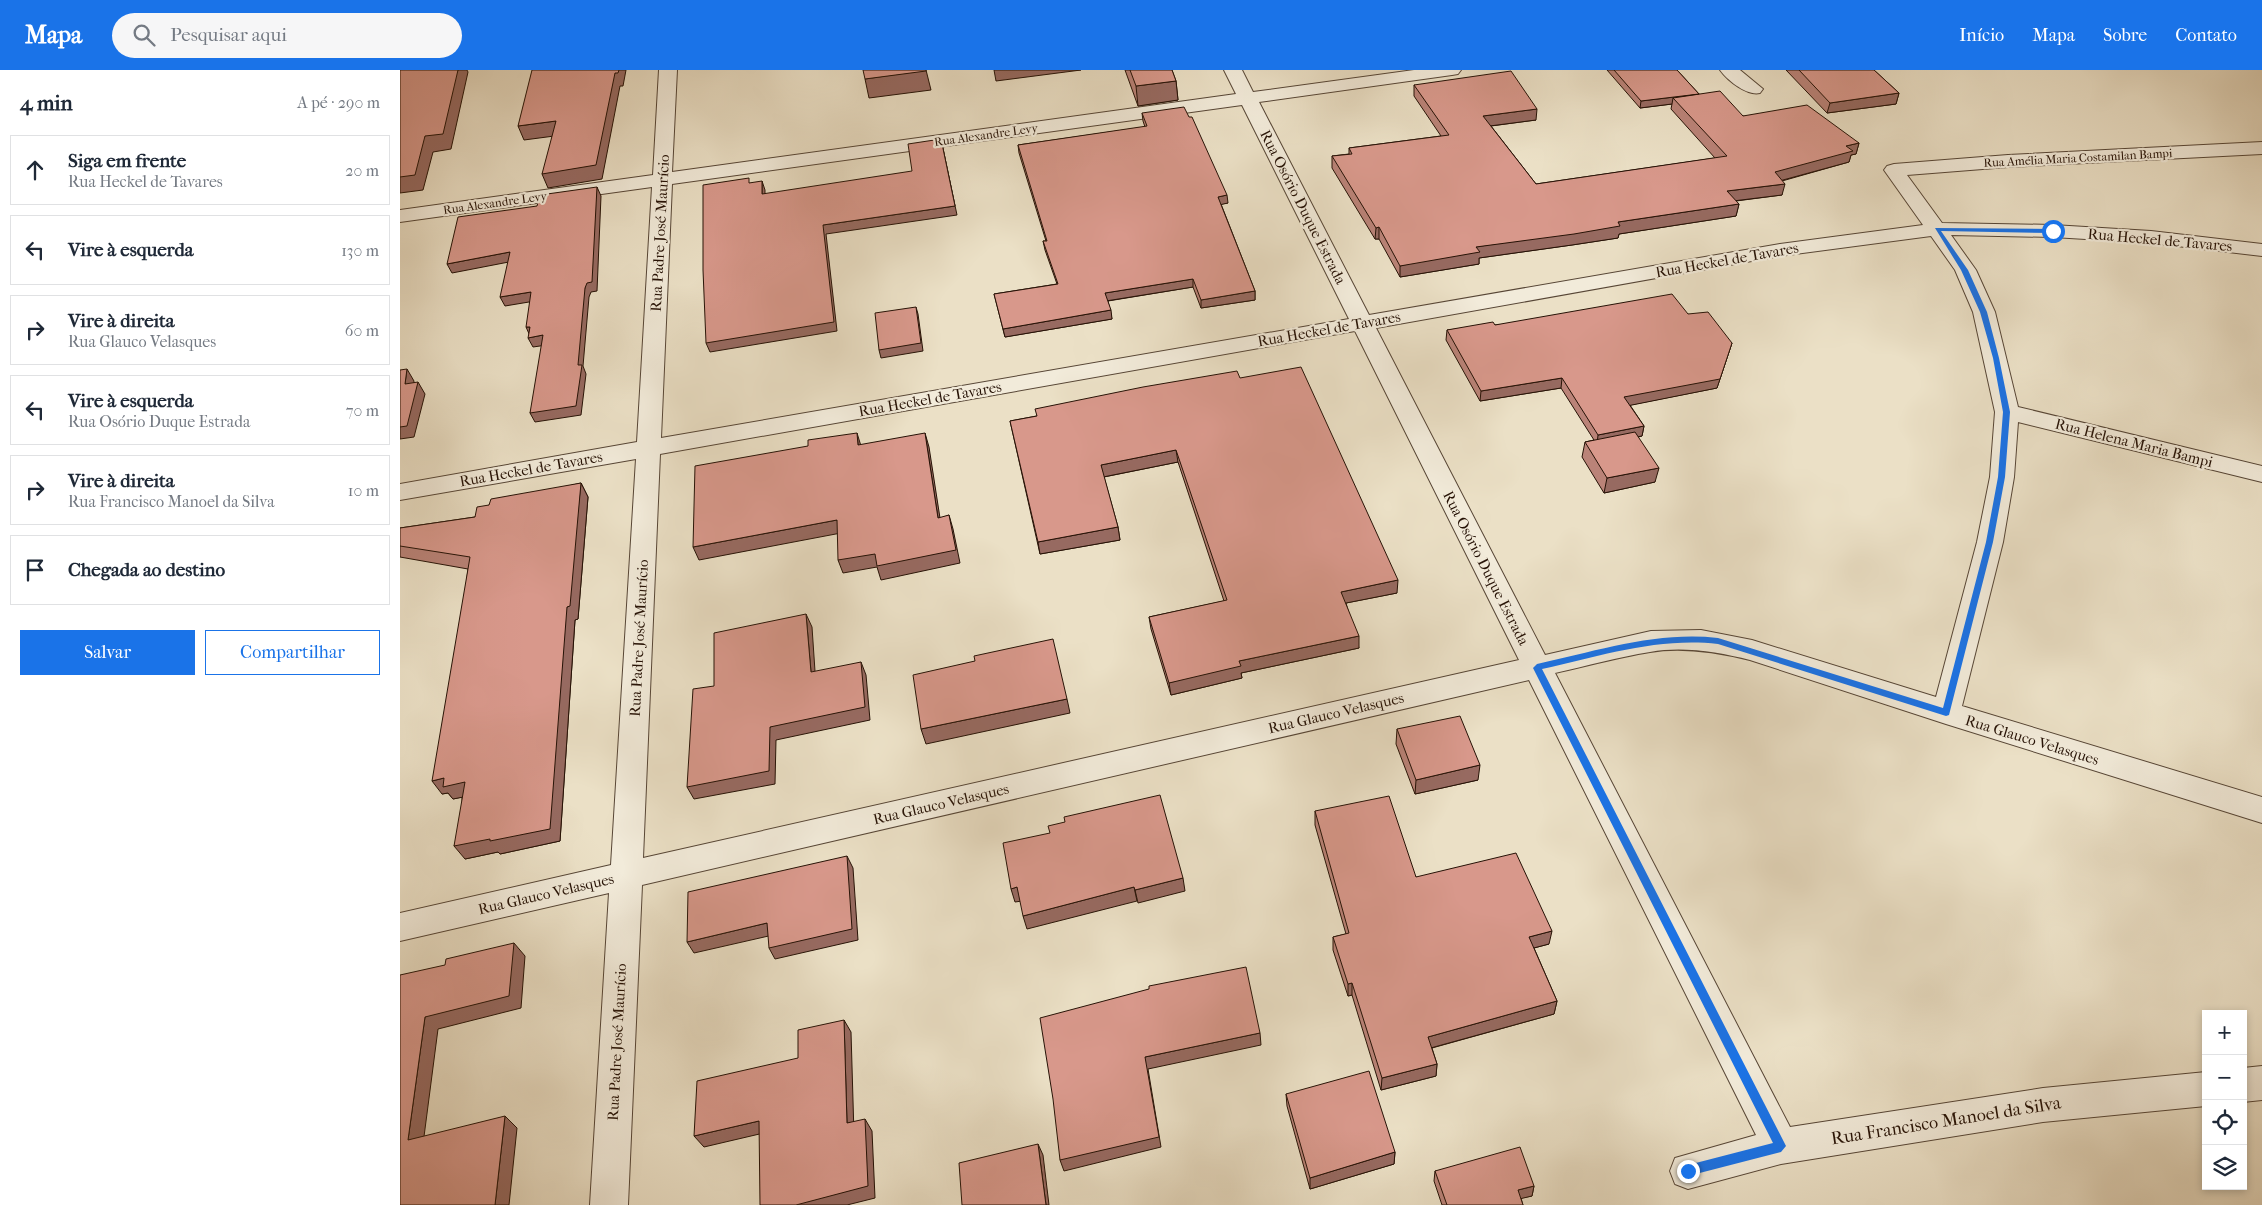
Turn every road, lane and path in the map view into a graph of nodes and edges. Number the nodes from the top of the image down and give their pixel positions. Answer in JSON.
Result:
{"nodes":[{"id":1,"x":668,"y":70,"type":"edge"},
{"id":2,"x":1233,"y":70,"type":"edge"},
{"id":3,"x":1452,"y":70,"type":"edge"},
{"id":4,"x":1729,"y":70,"type":"edge"},
{"id":5,"x":1754,"y":89,"type":"dead end"},
{"id":6,"x":1248,"y":98,"type":"junction"},
{"id":7,"x":2262,"y":148,"type":"edge"},
{"id":8,"x":662,"y":180,"type":"junction"},
{"id":9,"x":400,"y":216,"type":"edge"},
{"id":10,"x":1937,"y":229,"type":"junction"},
{"id":11,"x":2262,"y":250,"type":"edge"},
{"id":12,"x":1362,"y":324,"type":"junction"},
{"id":13,"x":2007,"y":412,"type":"junction"},
{"id":14,"x":648,"y":448,"type":"junction"},
{"id":15,"x":2262,"y":474,"type":"edge"},
{"id":16,"x":400,"y":492,"type":"edge"},
{"id":17,"x":1537,"y":668,"type":"junction"},
{"id":18,"x":1946,"y":712,"type":"junction"},
{"id":19,"x":2262,"y":810,"type":"edge"},
{"id":20,"x":626,"y":876,"type":"junction"},
{"id":21,"x":400,"y":927,"type":"edge"},
{"id":22,"x":2262,"y":1083,"type":"edge"},
{"id":23,"x":2247,"y":1085,"type":"edge"},
{"id":24,"x":2202,"y":1089,"type":"edge"},
{"id":25,"x":1781,"y":1146,"type":"junction"},
{"id":26,"x":1688,"y":1171,"type":"dead end"},
{"id":27,"x":609,"y":1205,"type":"edge"}],
"edges":[{"from":1,"to":8,"type":"street","name":"Rua Padre José Maurício"},
{"from":2,"to":6,"type":"street","name":"Rua Osório Duque Estrada"},
{"from":3,"to":6,"type":"street","name":"Rua Alexandre Levy"},
{"from":4,"to":5,"type":"street"},
{"from":6,"to":8,"type":"street","name":"Rua Alexandre Levy"},
{"from":6,"to":12,"type":"street","name":"Rua Osório Duque Estrada"},
{"from":7,"to":10,"type":"street","name":"Rua Amélia Maria Costamilan Bampi"},
{"from":8,"to":9,"type":"street","name":"Rua Alexandre Levy"},
{"from":8,"to":14,"type":"street","name":"Rua Padre José Maurício"},
{"from":10,"to":11,"type":"street","name":"Rua Heckel de Tavares"},
{"from":10,"to":12,"type":"street","name":"Rua Heckel de Tavares"},
{"from":10,"to":13,"type":"street"},
{"from":12,"to":14,"type":"street","name":"Rua Heckel de Tavares"},
{"from":12,"to":17,"type":"street","name":"Rua Osório Duque Estrada"},
{"from":13,"to":15,"type":"street","name":"Rua Helena Maria Bampi"},
{"from":13,"to":18,"type":"street"},
{"from":14,"to":16,"type":"street","name":"Rua Heckel de Tavares"},
{"from":14,"to":20,"type":"street","name":"Rua Padre José Maurício"},
{"from":17,"to":18,"type":"street","name":"Rua Glauco Velasques"},
{"from":17,"to":20,"type":"street","name":"Rua Glauco Velasques"},
{"from":17,"to":25,"type":"street","name":"Rua Osório Duque Estrada"},
{"from":18,"to":19,"type":"street","name":"Rua Glauco Velasques"},
{"from":20,"to":21,"type":"street","name":"Rua Glauco Velasques"},
{"from":20,"to":27,"type":"street","name":"Rua Padre José Maurício"},
{"from":22,"to":23,"type":"street"},
{"from":24,"to":25,"type":"street","name":"Rua Francisco Manoel da Silva"},
{"from":25,"to":26,"type":"street","name":"Rua Francisco Manoel da Silva"}]}
